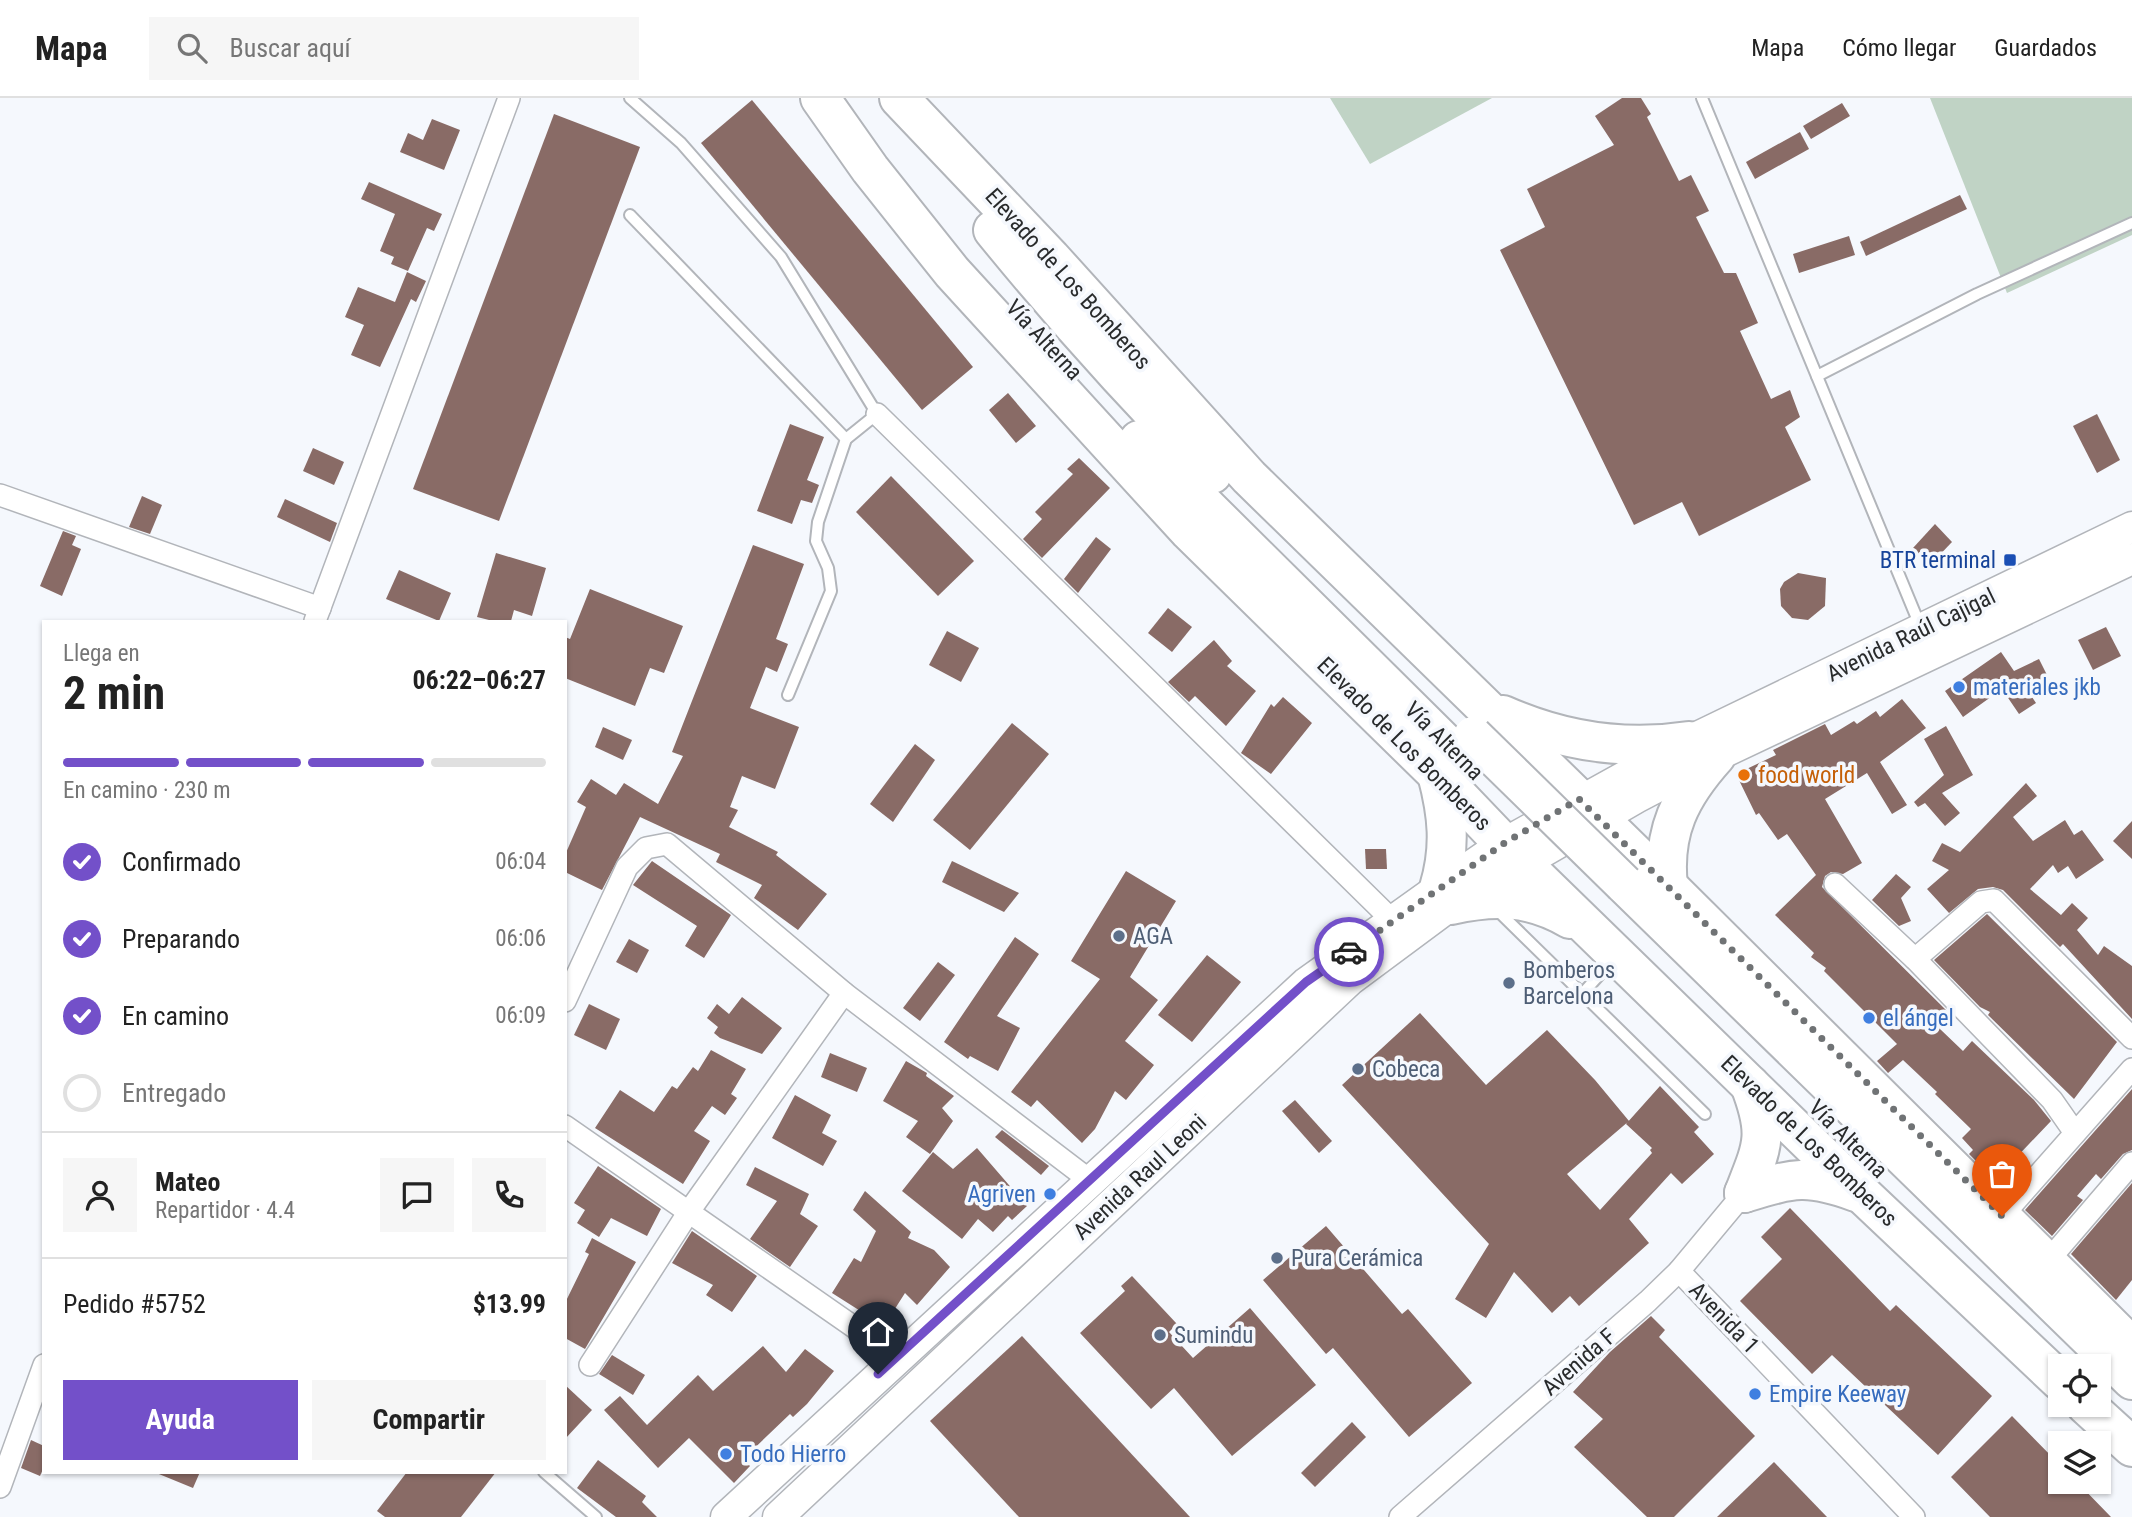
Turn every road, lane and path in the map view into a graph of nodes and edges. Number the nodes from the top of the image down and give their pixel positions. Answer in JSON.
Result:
{"nodes":[{"id":1,"x":509,"y":98,"type":"edge"},
{"id":2,"x":630,"y":98,"type":"edge"},
{"id":3,"x":822,"y":98,"type":"edge"},
{"id":4,"x":888,"y":98,"type":"edge"},
{"id":5,"x":899,"y":98,"type":"edge"},
{"id":6,"x":1702,"y":98,"type":"edge"},
{"id":7,"x":630,"y":215,"type":"dead end"},
{"id":8,"x":2132,"y":223,"type":"edge"},
{"id":9,"x":1817,"y":376,"type":"junction"},
{"id":10,"x":877,"y":414,"type":"junction"},
{"id":11,"x":846,"y":439,"type":"junction"},
{"id":12,"x":0,"y":495,"type":"edge"},
{"id":13,"x":2132,"y":527,"type":"edge"},
{"id":14,"x":2132,"y":559,"type":"edge"},
{"id":15,"x":317,"y":615,"type":"edge"},
{"id":16,"x":1925,"y":642,"type":"junction"},
{"id":17,"x":788,"y":695,"type":"dead end"},
{"id":18,"x":1461,"y":742,"type":"junction"},
{"id":19,"x":1702,"y":749,"type":"junction"},
{"id":20,"x":1590,"y":809,"type":"junction"},
{"id":21,"x":1513,"y":854,"type":"junction"},
{"id":22,"x":1835,"y":884,"type":"dead end"},
{"id":23,"x":1668,"y":886,"type":"junction"},
{"id":24,"x":1614,"y":891,"type":"junction"},
{"id":25,"x":1458,"y":897,"type":"junction"},
{"id":26,"x":1393,"y":921,"type":"junction"},
{"id":27,"x":1614,"y":950,"type":"junction"},
{"id":28,"x":1915,"y":959,"type":"junction"},
{"id":29,"x":844,"y":993,"type":"junction"},
{"id":30,"x":1582,"y":994,"type":"junction"},
{"id":31,"x":567,"y":997,"type":"edge"},
{"id":32,"x":2132,"y":1038,"type":"edge"},
{"id":33,"x":2132,"y":1069,"type":"edge"},
{"id":34,"x":1750,"y":1085,"type":"junction"},
{"id":35,"x":1705,"y":1114,"type":"dead end"},
{"id":36,"x":567,"y":1127,"type":"edge"},
{"id":37,"x":2075,"y":1133,"type":"junction"},
{"id":38,"x":2132,"y":1163,"type":"edge"},
{"id":39,"x":1092,"y":1182,"type":"junction"},
{"id":40,"x":1744,"y":1193,"type":"junction"},
{"id":41,"x":1862,"y":1194,"type":"junction"},
{"id":42,"x":690,"y":1210,"type":"junction"},
{"id":43,"x":2002,"y":1216,"type":"junction"},
{"id":44,"x":2047,"y":1262,"type":"junction"},
{"id":45,"x":1679,"y":1271,"type":"junction"},
{"id":46,"x":2132,"y":1347,"type":"edge"},
{"id":47,"x":2069,"y":1354,"type":"edge"},
{"id":48,"x":897,"y":1357,"type":"junction"},
{"id":49,"x":590,"y":1365,"type":"dead end"},
{"id":50,"x":2048,"y":1370,"type":"edge"},
{"id":51,"x":42,"y":1371,"type":"edge"},
{"id":52,"x":2132,"y":1380,"type":"edge"},
{"id":53,"x":2111,"y":1394,"type":"edge"},
{"id":54,"x":2132,"y":1414,"type":"edge"},
{"id":55,"x":2098,"y":1417,"type":"edge"},
{"id":56,"x":2132,"y":1447,"type":"edge"},
{"id":57,"x":546,"y":1474,"type":"edge"},
{"id":58,"x":0,"y":1488,"type":"edge"},
{"id":59,"x":596,"y":1517,"type":"edge"},
{"id":60,"x":726,"y":1517,"type":"edge"},
{"id":61,"x":778,"y":1517,"type":"edge"},
{"id":62,"x":1400,"y":1517,"type":"edge"},
{"id":63,"x":1914,"y":1517,"type":"edge"}],
"edges":[{"from":1,"to":15,"type":"street"},
{"from":2,"to":10,"type":"lane"},
{"from":3,"to":18,"type":"highway","name":"Vía Alterna"},
{"from":4,"to":18,"type":"highway","name":"Elevado de Los Bomberos"},
{"from":5,"to":18,"type":"highway","name":"Elevado de Los Bomberos"},
{"from":6,"to":9,"type":"lane"},
{"from":7,"to":11,"type":"lane"},
{"from":8,"to":9,"type":"lane"},
{"from":9,"to":16,"type":"lane"},
{"from":10,"to":11,"type":"lane"},
{"from":10,"to":26,"type":"street"},
{"from":11,"to":17,"type":"lane"},
{"from":12,"to":15,"type":"street"},
{"from":13,"to":16,"type":"main road","name":"Avenida Raúl Cajigal"},
{"from":14,"to":16,"type":"main road"},
{"from":16,"to":19,"type":"main road","name":"Avenida Raúl Cajigal"},
{"from":18,"to":19,"type":"highway"},
{"from":18,"to":20,"type":"highway","name":"Elevado de Los Bomberos"},
{"from":18,"to":21,"type":"highway","name":"Elevado de Los Bomberos"},
{"from":18,"to":24,"type":"highway","name":"Elevado de Los Bomberos","bridge":true},
{"from":18,"to":25,"type":"highway"},
{"from":19,"to":20,"type":"main road","name":"Avenida Raúl Cajigal"},
{"from":19,"to":23,"type":"highway"},
{"from":20,"to":21,"type":"main road","name":"Avenida Raul Leoni"},
{"from":20,"to":23,"type":"highway","name":"Elevado de Los Bomberos"},
{"from":21,"to":25,"type":"main road","name":"Avenida Raul Leoni"},
{"from":21,"to":27,"type":"highway","name":"Elevado de Los Bomberos"},
{"from":22,"to":28,"type":"street"},
{"from":23,"to":43,"type":"highway","name":"Elevado de Los Bomberos"},
{"from":24,"to":47,"type":"highway","name":"Vía Alterna"},
{"from":24,"to":52,"type":"highway","name":"Vía Alterna"},
{"from":25,"to":26,"type":"main road","name":"Avenida Raul Leoni"},
{"from":25,"to":27,"type":"highway"},
{"from":25,"to":30,"type":"lane"},
{"from":25,"to":61,"type":"main road","name":"Avenida Raul Leoni"},
{"from":26,"to":39,"type":"main road","name":"Avenida Raul Leoni"},
{"from":27,"to":30,"type":"lane"},
{"from":27,"to":34,"type":"highway","name":"Elevado de Los Bomberos"},
{"from":28,"to":32,"type":"street"},
{"from":28,"to":37,"type":"street"},
{"from":29,"to":31,"type":"street"},
{"from":29,"to":39,"type":"street"},
{"from":29,"to":42,"type":"street"},
{"from":30,"to":35,"type":"lane"},
{"from":33,"to":37,"type":"street"},
{"from":34,"to":40,"type":"highway"},
{"from":34,"to":41,"type":"highway","name":"Elevado de Los Bomberos"},
{"from":36,"to":42,"type":"street"},
{"from":37,"to":43,"type":"street"},
{"from":38,"to":44,"type":"street"},
{"from":39,"to":48,"type":"main road","name":"Avenida Raul Leoni"},
{"from":40,"to":41,"type":"highway"},
{"from":40,"to":45,"type":"street","name":"Avenida F"},
{"from":41,"to":50,"type":"highway","name":"Elevado de Los Bomberos"},
{"from":42,"to":48,"type":"street"},
{"from":42,"to":49,"type":"street"},
{"from":43,"to":44,"type":"highway","name":"Elevado de Los Bomberos"},
{"from":44,"to":46,"type":"highway","name":"Elevado de Los Bomberos"},
{"from":45,"to":62,"type":"street","name":"Avenida F"},
{"from":45,"to":63,"type":"street","name":"Avenida 1"},
{"from":48,"to":60,"type":"main road","name":"Avenida Raul Leoni"},
{"from":51,"to":58,"type":"street"},
{"from":53,"to":54,"type":"highway"},
{"from":55,"to":56,"type":"highway"},
{"from":57,"to":59,"type":"lane"}]}
